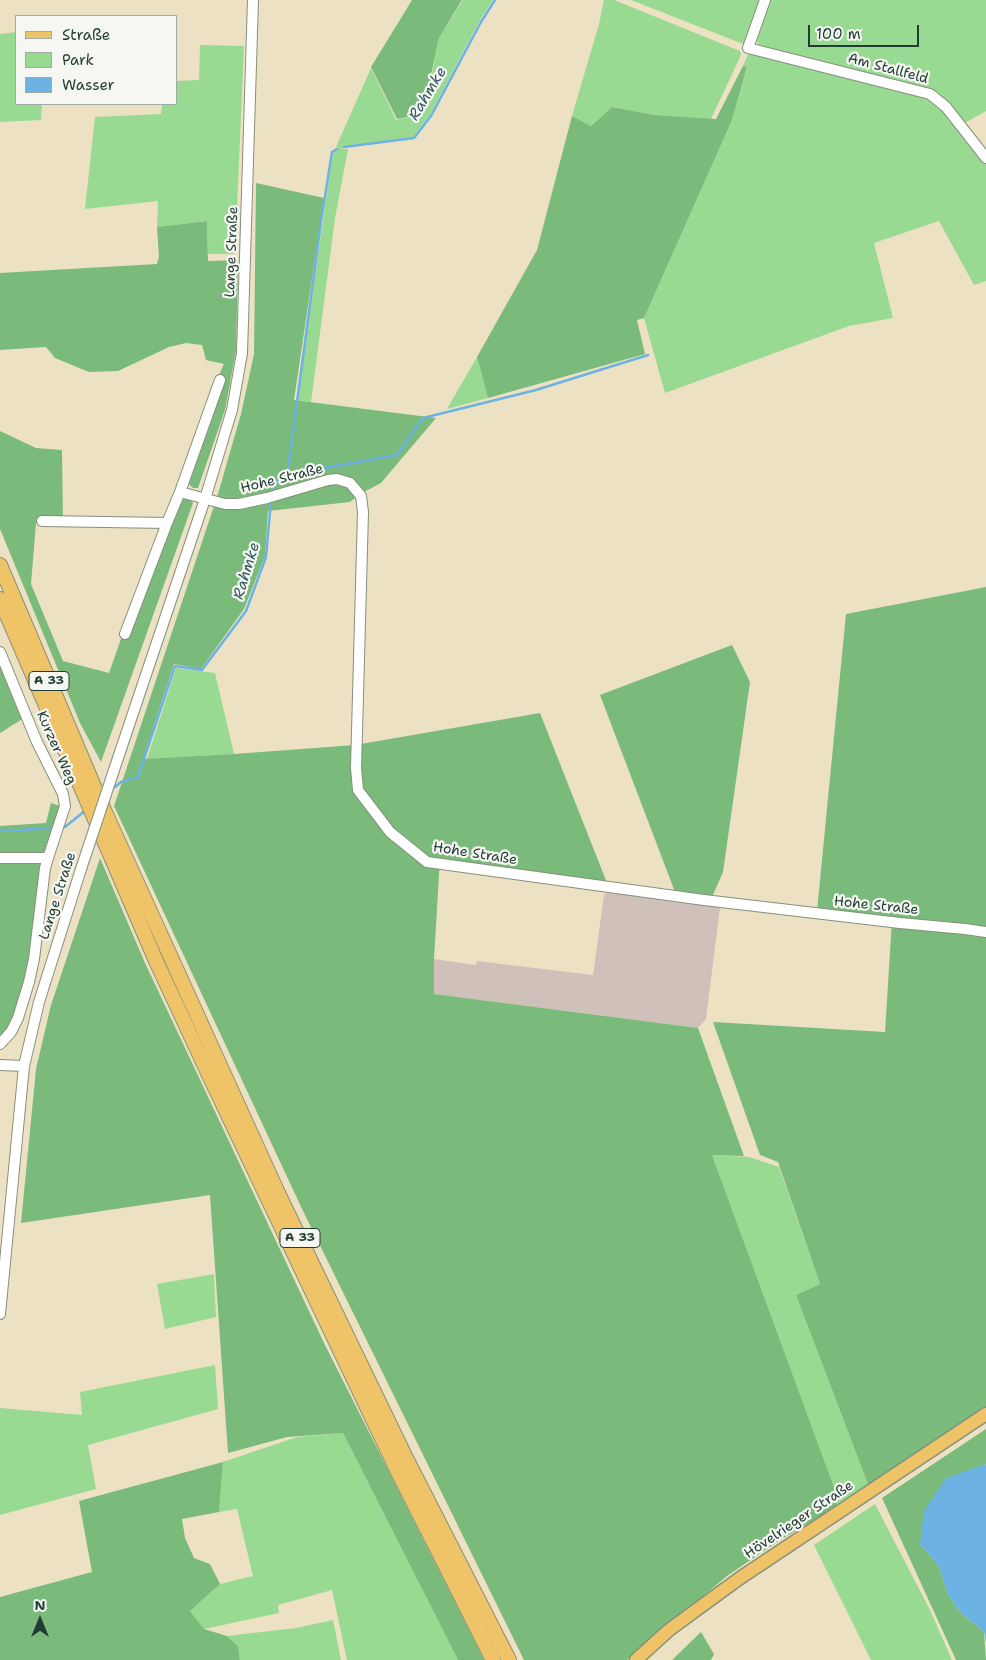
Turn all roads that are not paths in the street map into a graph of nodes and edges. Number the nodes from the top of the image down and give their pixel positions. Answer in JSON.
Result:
{"nodes":[{"id":1,"x":253,"y":0,"type":"edge"},
{"id":2,"x":765,"y":0,"type":"edge"},
{"id":3,"x":986,"y":158,"type":"edge"},
{"id":4,"x":220,"y":380,"type":"dead end"},
{"id":5,"x":180,"y":492,"type":"junction"},
{"id":6,"x":205,"y":499,"type":"junction"},
{"id":7,"x":42,"y":521,"type":"dead end"},
{"id":8,"x":167,"y":523,"type":"junction"},
{"id":9,"x":0,"y":565,"type":"edge"},
{"id":10,"x":0,"y":599,"type":"edge"},
{"id":11,"x":125,"y":634,"type":"dead end"},
{"id":12,"x":0,"y":652,"type":"edge"},
{"id":13,"x":93,"y":800,"type":"junction"},
{"id":14,"x":99,"y":813,"type":"junction"},
{"id":15,"x":0,"y":858,"type":"edge"},
{"id":16,"x":48,"y":858,"type":"junction"},
{"id":17,"x":986,"y":932,"type":"edge"},
{"id":18,"x":0,"y":1044,"type":"edge"},
{"id":19,"x":0,"y":1065,"type":"edge"},
{"id":20,"x":24,"y":1066,"type":"junction"},
{"id":21,"x":0,"y":1314,"type":"edge"},
{"id":22,"x":986,"y":1414,"type":"edge"},
{"id":23,"x":493,"y":1660,"type":"edge"},
{"id":24,"x":509,"y":1660,"type":"edge"},
{"id":25,"x":636,"y":1660,"type":"edge"}],
"edges":[{"from":1,"to":6,"type":"street","name":"Lange Straße"},
{"from":2,"to":3,"type":"street","name":"Am Stallfeld"},
{"from":4,"to":5,"type":"street"},
{"from":5,"to":6,"type":"street"},
{"from":5,"to":8,"type":"street"},
{"from":6,"to":17,"type":"street","name":"Hohe Straße"},
{"from":6,"to":20,"type":"street","name":"Lange Straße","bridge":true},
{"from":7,"to":8,"type":"street"},
{"from":8,"to":11,"type":"street"},
{"from":9,"to":13,"type":"highway","number":"A 33"},
{"from":10,"to":13,"type":"highway","number":"A 33"},
{"from":12,"to":16,"type":"street","name":"Kurzer Weg"},
{"from":13,"to":14,"type":"highway","number":"A 33","bridge":true},
{"from":14,"to":23,"type":"highway","number":"A 33"},
{"from":14,"to":24,"type":"highway","number":"A 33"},
{"from":15,"to":16,"type":"street"},
{"from":16,"to":18,"type":"street","name":"Kurzer Weg"},
{"from":19,"to":20,"type":"street"},
{"from":20,"to":21,"type":"street","name":"Lange Straße"},
{"from":22,"to":25,"type":"main road","name":"Hövelrieger Straße"}]}
